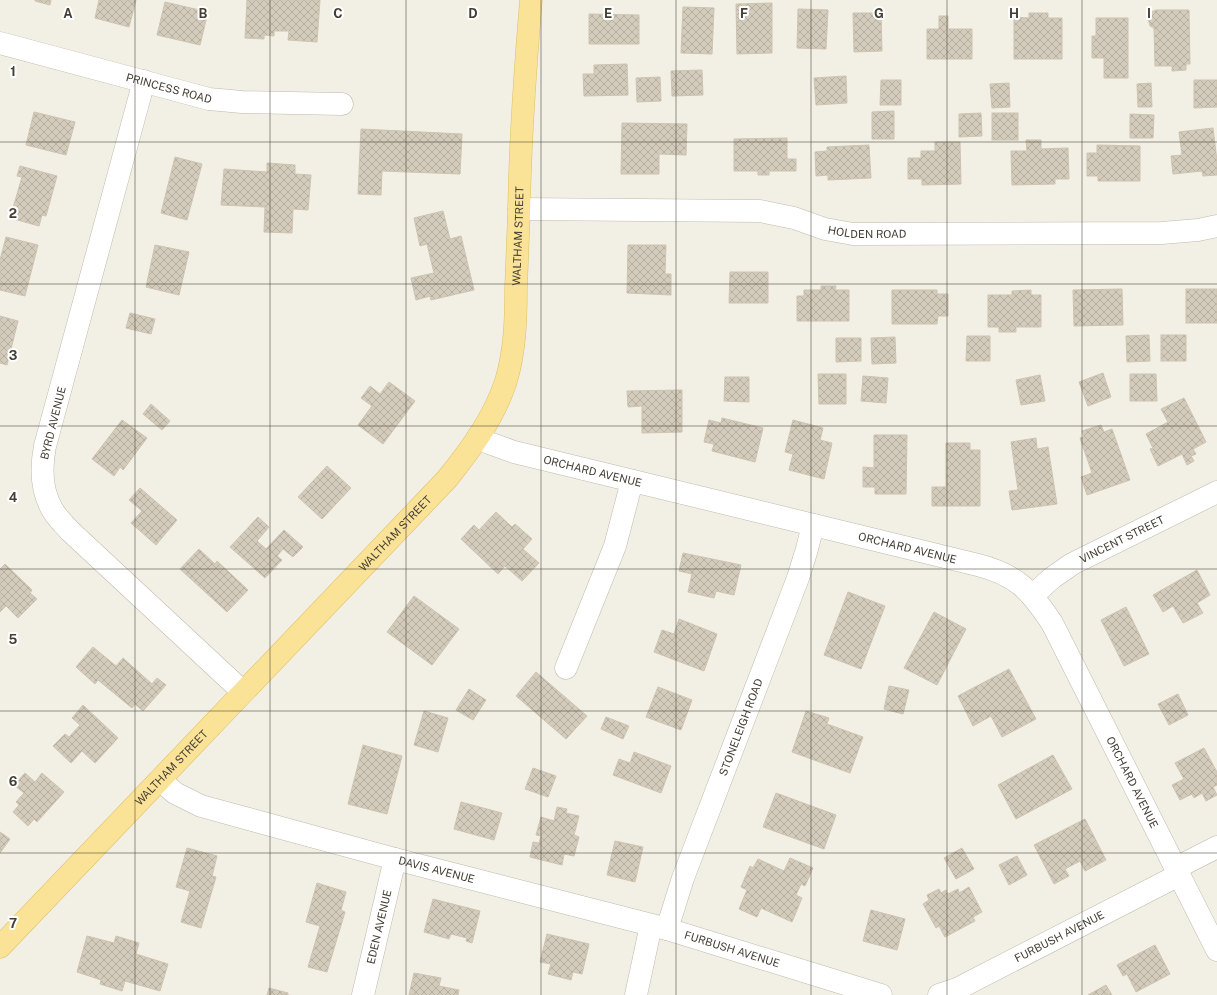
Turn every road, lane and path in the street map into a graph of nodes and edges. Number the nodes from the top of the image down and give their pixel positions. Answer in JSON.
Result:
{"nodes":[{"id":1,"x":531,"y":0,"type":"edge"},
{"id":2,"x":0,"y":43,"type":"edge"},
{"id":3,"x":144,"y":81,"type":"junction"},
{"id":4,"x":342,"y":104,"type":"dead end"},
{"id":5,"x":519,"y":209,"type":"junction"},
{"id":6,"x":1217,"y":226,"type":"edge"},
{"id":7,"x":478,"y":437,"type":"junction"},
{"id":8,"x":632,"y":481,"type":"junction"},
{"id":9,"x":1217,"y":492,"type":"edge"},
{"id":10,"x":813,"y":525,"type":"junction"},
{"id":11,"x":1032,"y":596,"type":"junction"},
{"id":12,"x":566,"y":668,"type":"dead end"},
{"id":13,"x":243,"y":692,"type":"junction"},
{"id":14,"x":160,"y":780,"type":"junction"},
{"id":15,"x":1217,"y":847,"type":"edge"},
{"id":16,"x":395,"y":859,"type":"junction"},
{"id":17,"x":1178,"y":872,"type":"junction"},
{"id":18,"x":659,"y":927,"type":"junction"},
{"id":19,"x":2,"y":940,"type":"edge"},
{"id":20,"x":1217,"y":950,"type":"edge"},
{"id":21,"x":363,"y":995,"type":"edge"},
{"id":22,"x":636,"y":995,"type":"edge"},
{"id":23,"x":881,"y":995,"type":"edge"},
{"id":24,"x":939,"y":995,"type":"edge"}],
"edges":[{"from":1,"to":5,"type":"main road","name":"WALTHAM STREET"},
{"from":2,"to":3,"type":"street","name":"PRINCESS ROAD"},
{"from":3,"to":4,"type":"street","name":"PRINCESS ROAD"},
{"from":3,"to":13,"type":"street","name":"BYRD AVENUE"},
{"from":5,"to":6,"type":"street","name":"HOLDEN ROAD"},
{"from":5,"to":7,"type":"main road","name":"WALTHAM STREET"},
{"from":7,"to":8,"type":"street","name":"ORCHARD AVENUE"},
{"from":7,"to":13,"type":"main road","name":"WALTHAM STREET"},
{"from":8,"to":10,"type":"street","name":"ORCHARD AVENUE"},
{"from":8,"to":12,"type":"street"},
{"from":9,"to":11,"type":"street","name":"VINCENT STREET"},
{"from":10,"to":11,"type":"street","name":"ORCHARD AVENUE"},
{"from":10,"to":18,"type":"street","name":"STONELEIGH ROAD"},
{"from":11,"to":17,"type":"street","name":"ORCHARD AVENUE"},
{"from":13,"to":14,"type":"main road","name":"WALTHAM STREET"},
{"from":14,"to":16,"type":"street","name":"DAVIS AVENUE"},
{"from":14,"to":19,"type":"main road","name":"WALTHAM STREET"},
{"from":15,"to":17,"type":"street","name":"FURBUSH AVENUE"},
{"from":16,"to":18,"type":"street","name":"DAVIS AVENUE"},
{"from":16,"to":21,"type":"street","name":"EDEN AVENUE"},
{"from":17,"to":20,"type":"street","name":"ORCHARD AVENUE"},
{"from":17,"to":24,"type":"street","name":"FURBUSH AVENUE"},
{"from":18,"to":22,"type":"street"},
{"from":18,"to":23,"type":"street","name":"FURBUSH AVENUE"}]}
